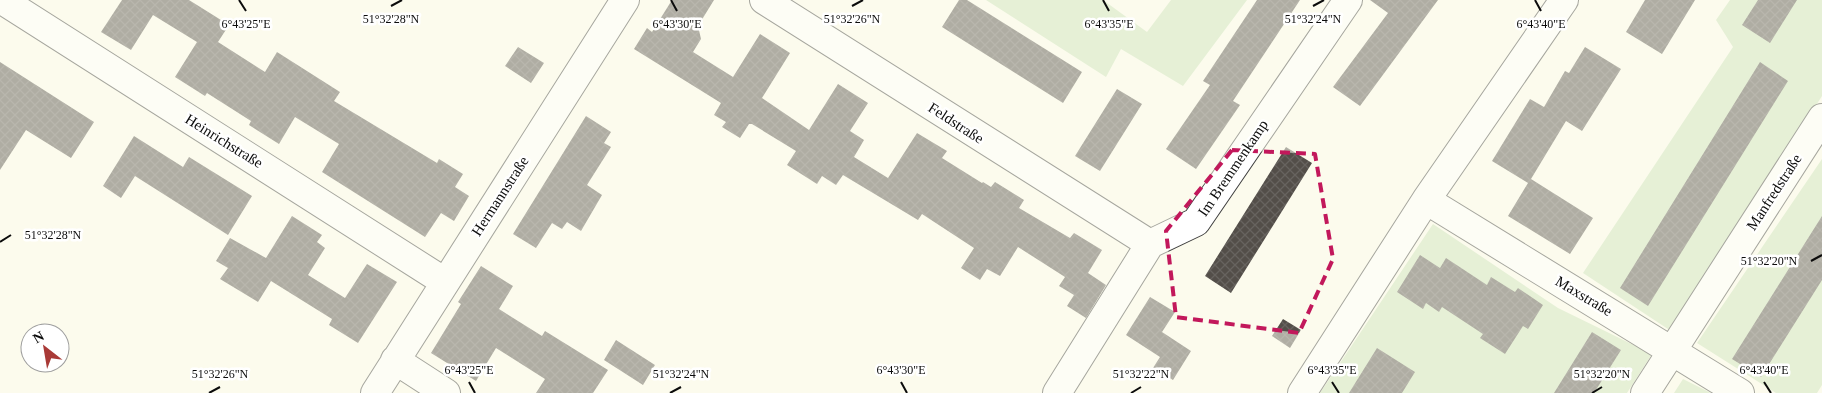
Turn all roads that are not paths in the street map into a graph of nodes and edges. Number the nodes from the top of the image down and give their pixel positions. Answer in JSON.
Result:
{"nodes":[{"id":1,"x":2,"y":0,"type":"edge"},
{"id":2,"x":625,"y":0,"type":"edge"},
{"id":3,"x":764,"y":0,"type":"edge"},
{"id":4,"x":1348,"y":0,"type":"edge"},
{"id":5,"x":1564,"y":0,"type":"edge"},
{"id":6,"x":1822,"y":118,"type":"edge"},
{"id":7,"x":1426,"y":200,"type":"junction"},
{"id":8,"x":1150,"y":244,"type":"junction"},
{"id":9,"x":445,"y":282,"type":"junction"},
{"id":10,"x":1672,"y":350,"type":"junction"},
{"id":11,"x":394,"y":360,"type":"junction"},
{"id":12,"x":375,"y":393,"type":"edge"},
{"id":13,"x":446,"y":393,"type":"edge"},
{"id":14,"x":1057,"y":393,"type":"edge"},
{"id":15,"x":1302,"y":393,"type":"edge"},
{"id":16,"x":1645,"y":393,"type":"edge"},
{"id":17,"x":1740,"y":393,"type":"edge"}],
"edges":[{"from":1,"to":9,"type":"street","name":"Heinrichstraße"},
{"from":2,"to":9,"type":"street","name":"Hermannstraße"},
{"from":3,"to":8,"type":"street","name":"Feldstraße"},
{"from":4,"to":8,"type":"street","name":"Im Bremmenkamp"},
{"from":5,"to":7,"type":"street"},
{"from":6,"to":10,"type":"street","name":"Manfredstraße"},
{"from":7,"to":10,"type":"street","name":"Maxstraße"},
{"from":7,"to":15,"type":"street"},
{"from":8,"to":14,"type":"street"},
{"from":9,"to":11,"type":"street","name":"Hermannstraße"},
{"from":10,"to":16,"type":"street","name":"Manfredstraße"},
{"from":10,"to":17,"type":"street","name":"Maxstraße"},
{"from":11,"to":12,"type":"street","name":"Hermannstraße"},
{"from":11,"to":13,"type":"street"}]}
